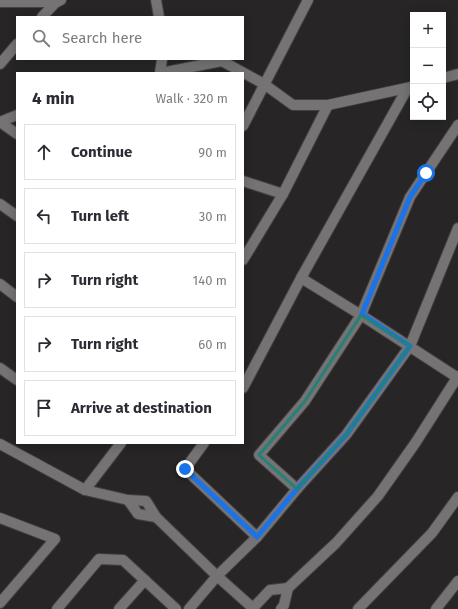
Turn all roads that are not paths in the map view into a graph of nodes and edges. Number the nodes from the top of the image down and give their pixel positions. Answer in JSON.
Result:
{"nodes":[{"id":1,"x":156,"y":0,"type":"edge"},
{"id":2,"x":308,"y":0,"type":"edge"},
{"id":3,"x":59,"y":1,"type":"edge"},
{"id":4,"x":0,"y":2,"type":"edge"},
{"id":5,"x":43,"y":16,"type":"edge"},
{"id":6,"x":159,"y":16,"type":"edge"},
{"id":7,"x":16,"y":45,"type":"edge"},
{"id":8,"x":162,"y":60,"type":"edge"},
{"id":9,"x":0,"y":64,"type":"edge"},
{"id":10,"x":160,"y":72,"type":"edge"},
{"id":11,"x":166,"y":72,"type":"edge"},
{"id":12,"x":241,"y":72,"type":"edge"},
{"id":13,"x":244,"y":74,"type":"edge"},
{"id":14,"x":458,"y":74,"type":"edge"},
{"id":15,"x":446,"y":77,"type":"edge"},
{"id":16,"x":264,"y":84,"type":"junction"},
{"id":17,"x":410,"y":88,"type":"edge"},
{"id":18,"x":328,"y":105,"type":"junction"},
{"id":19,"x":16,"y":115,"type":"edge"},
{"id":20,"x":0,"y":122,"type":"edge"},
{"id":21,"x":244,"y":124,"type":"edge"},
{"id":22,"x":458,"y":125,"type":"edge"},
{"id":23,"x":16,"y":133,"type":"edge"},
{"id":24,"x":244,"y":181,"type":"edge"},
{"id":25,"x":283,"y":194,"type":"junction"},
{"id":26,"x":0,"y":204,"type":"edge"},
{"id":27,"x":16,"y":215,"type":"edge"},
{"id":28,"x":458,"y":228,"type":"edge"},
{"id":29,"x":244,"y":257,"type":"edge"},
{"id":30,"x":301,"y":278,"type":"junction"},
{"id":31,"x":0,"y":284,"type":"edge"},
{"id":32,"x":16,"y":296,"type":"edge"},
{"id":33,"x":362,"y":314,"type":"junction"},
{"id":34,"x":410,"y":346,"type":"junction"},
{"id":35,"x":0,"y":368,"type":"edge"},
{"id":36,"x":458,"y":377,"type":"edge"},
{"id":37,"x":16,"y":379,"type":"edge"},
{"id":38,"x":244,"y":386,"type":"edge"},
{"id":39,"x":0,"y":444,"type":"edge"},
{"id":40,"x":120,"y":444,"type":"edge"},
{"id":41,"x":203,"y":444,"type":"edge"},
{"id":42,"x":85,"y":490,"type":"junction"},
{"id":43,"x":296,"y":490,"type":"junction"},
{"id":44,"x":458,"y":497,"type":"edge"},
{"id":45,"x":0,"y":518,"type":"edge"},
{"id":46,"x":257,"y":537,"type":"junction"},
{"id":47,"x":217,"y":576,"type":"junction"},
{"id":48,"x":145,"y":580,"type":"junction"},
{"id":49,"x":458,"y":581,"type":"edge"},
{"id":50,"x":288,"y":588,"type":"junction"},
{"id":51,"x":0,"y":604,"type":"edge"},
{"id":52,"x":57,"y":609,"type":"edge"},
{"id":53,"x":120,"y":609,"type":"edge"},
{"id":54,"x":176,"y":609,"type":"edge"},
{"id":55,"x":188,"y":609,"type":"edge"},
{"id":56,"x":254,"y":609,"type":"edge"},
{"id":57,"x":281,"y":609,"type":"edge"},
{"id":58,"x":358,"y":609,"type":"edge"},
{"id":59,"x":436,"y":609,"type":"edge"}],
"edges":[{"from":1,"to":6,"type":"street"},
{"from":2,"to":16,"type":"street"},
{"from":3,"to":4,"type":"street"},
{"from":3,"to":5,"type":"street"},
{"from":7,"to":9,"type":"street"},
{"from":8,"to":10,"type":"street"},
{"from":11,"to":12,"type":"street"},
{"from":13,"to":16,"type":"street"},
{"from":14,"to":15,"type":"street"},
{"from":16,"to":18,"type":"street"},
{"from":16,"to":21,"type":"street"},
{"from":17,"to":18,"type":"street"},
{"from":17,"to":30,"type":"street"},
{"from":18,"to":25,"type":"street"},
{"from":19,"to":20,"type":"street"},
{"from":20,"to":23,"type":"street"},
{"from":22,"to":33,"type":"street"},
{"from":24,"to":25,"type":"street"},
{"from":25,"to":29,"type":"street"},
{"from":26,"to":27,"type":"street"},
{"from":28,"to":34,"type":"street"},
{"from":30,"to":33,"type":"street"},
{"from":30,"to":38,"type":"street"},
{"from":31,"to":32,"type":"street"},
{"from":33,"to":34,"type":"street"},
{"from":33,"to":43,"type":"street"},
{"from":34,"to":36,"type":"street"},
{"from":34,"to":43,"type":"street"},
{"from":35,"to":37,"type":"street"},
{"from":36,"to":50,"type":"street"},
{"from":39,"to":42,"type":"street"},
{"from":40,"to":42,"type":"street"},
{"from":41,"to":46,"type":"street"},
{"from":42,"to":47,"type":"street"},
{"from":43,"to":46,"type":"street"},
{"from":44,"to":58,"type":"street"},
{"from":45,"to":51,"type":"street"},
{"from":46,"to":47,"type":"street"},
{"from":47,"to":55,"type":"street"},
{"from":47,"to":56,"type":"street"},
{"from":48,"to":52,"type":"street"},
{"from":48,"to":53,"type":"street"},
{"from":48,"to":54,"type":"street"},
{"from":49,"to":59,"type":"street"},
{"from":50,"to":56,"type":"street"},
{"from":50,"to":57,"type":"street"}]}
